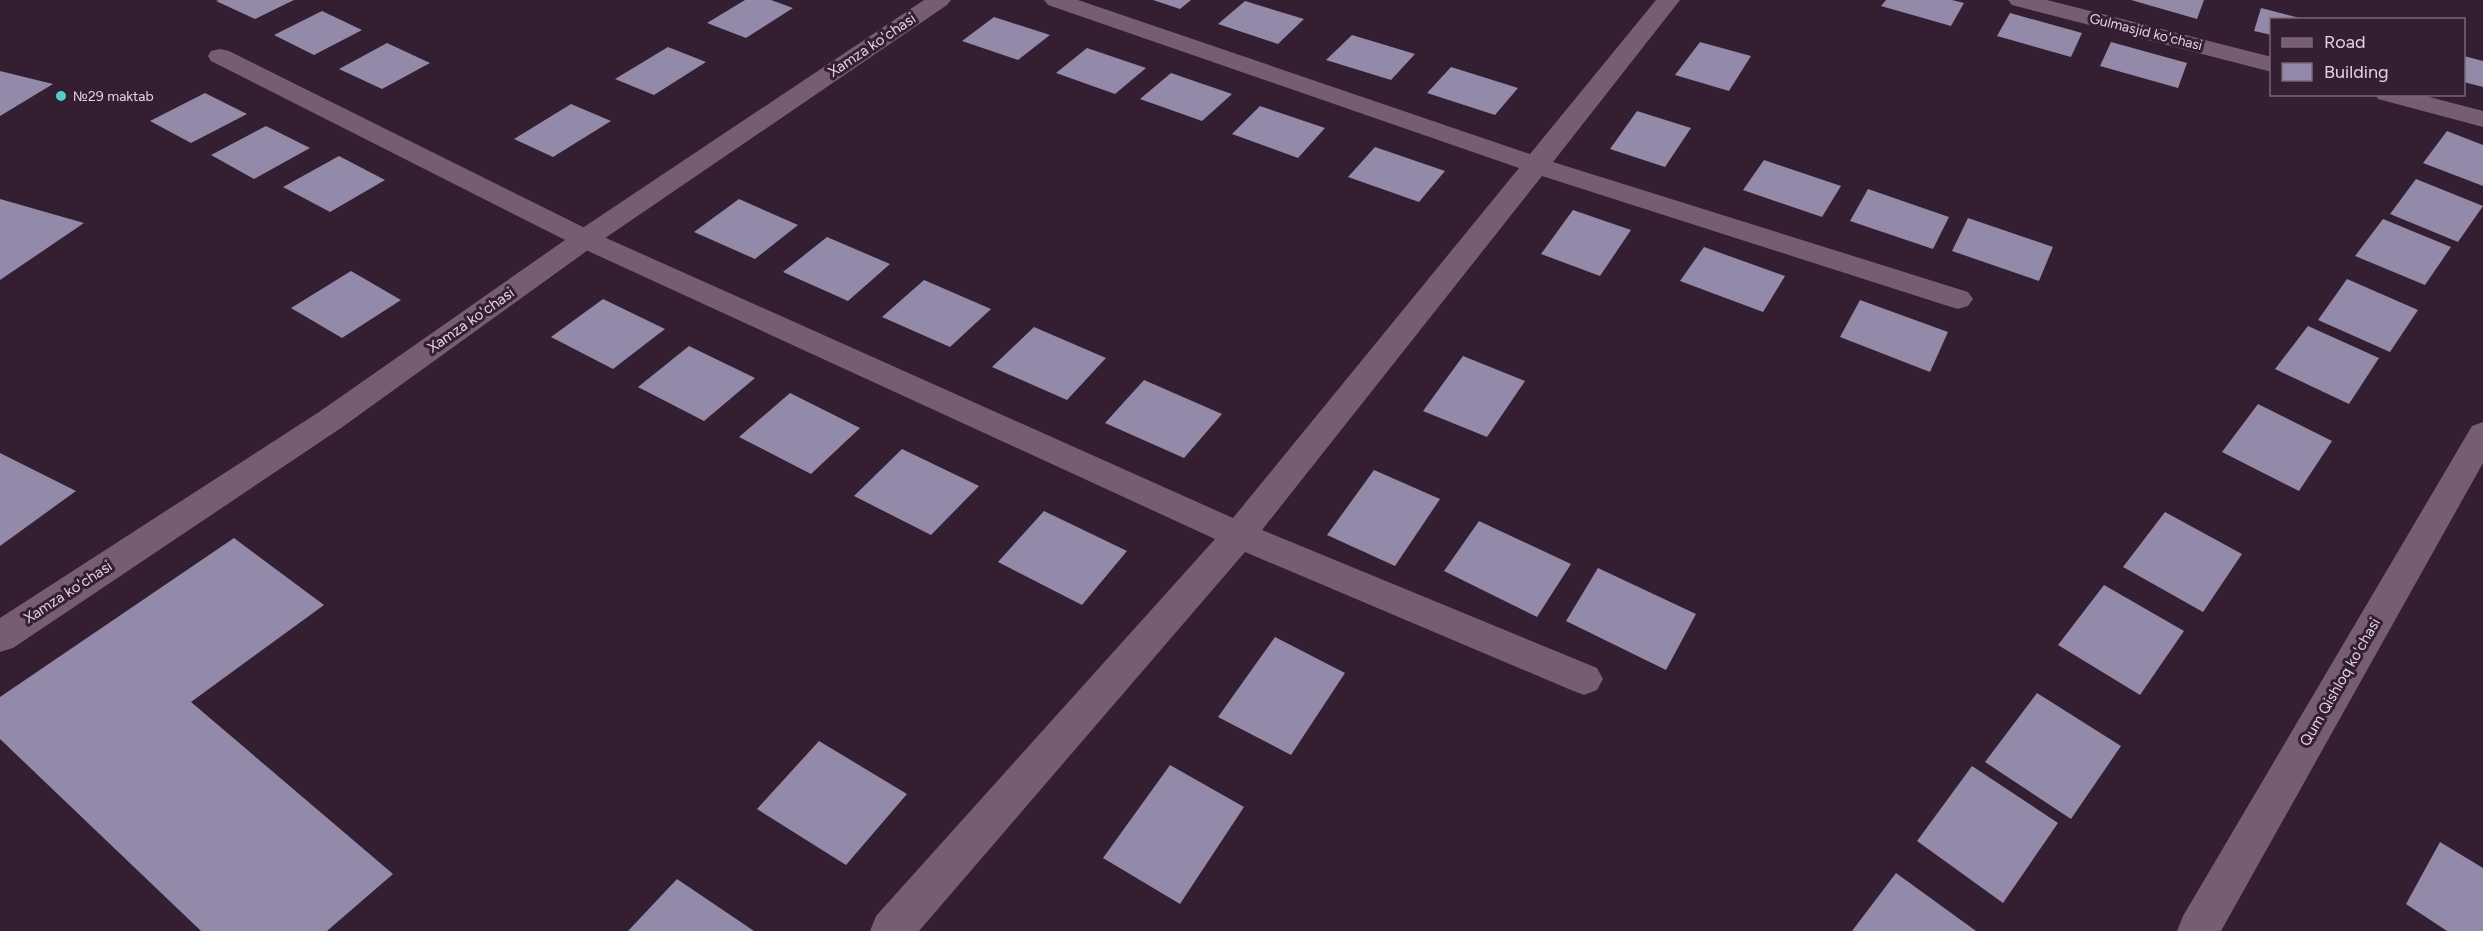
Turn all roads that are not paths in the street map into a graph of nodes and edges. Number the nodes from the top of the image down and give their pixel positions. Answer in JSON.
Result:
{"nodes":[{"id":1,"x":939,"y":0,"type":"edge"},
{"id":2,"x":1056,"y":0,"type":"edge"},
{"id":3,"x":1668,"y":0,"type":"edge"},
{"id":4,"x":2020,"y":0,"type":"edge"},
{"id":5,"x":220,"y":56,"type":"dead end"},
{"id":6,"x":2270,"y":65,"type":"edge"},
{"id":7,"x":2395,"y":96,"type":"edge"},
{"id":8,"x":2483,"y":119,"type":"edge"},
{"id":9,"x":1536,"y":165,"type":"junction"},
{"id":10,"x":585,"y":239,"type":"junction"},
{"id":11,"x":1958,"y":299,"type":"dead end"},
{"id":12,"x":2483,"y":434,"type":"edge"},
{"id":13,"x":1239,"y":535,"type":"junction"},
{"id":14,"x":0,"y":637,"type":"edge"},
{"id":15,"x":1584,"y":679,"type":"dead end"},
{"id":16,"x":891,"y":931,"type":"edge"},
{"id":17,"x":2198,"y":931,"type":"edge"}],
"edges":[{"from":1,"to":10,"type":"street","name":"Xamza ko'chasi"},
{"from":2,"to":9,"type":"street"},
{"from":3,"to":9,"type":"street"},
{"from":4,"to":6,"type":"street","name":"Gulmasjid ko'chasi"},
{"from":5,"to":10,"type":"street"},
{"from":7,"to":8,"type":"street"},
{"from":9,"to":11,"type":"street"},
{"from":9,"to":13,"type":"street"},
{"from":10,"to":13,"type":"street"},
{"from":10,"to":14,"type":"street","name":"Xamza ko'chasi"},
{"from":12,"to":17,"type":"street","name":"Qum Qishloq ko'chasi"},
{"from":13,"to":15,"type":"street"},
{"from":13,"to":16,"type":"street"}]}
